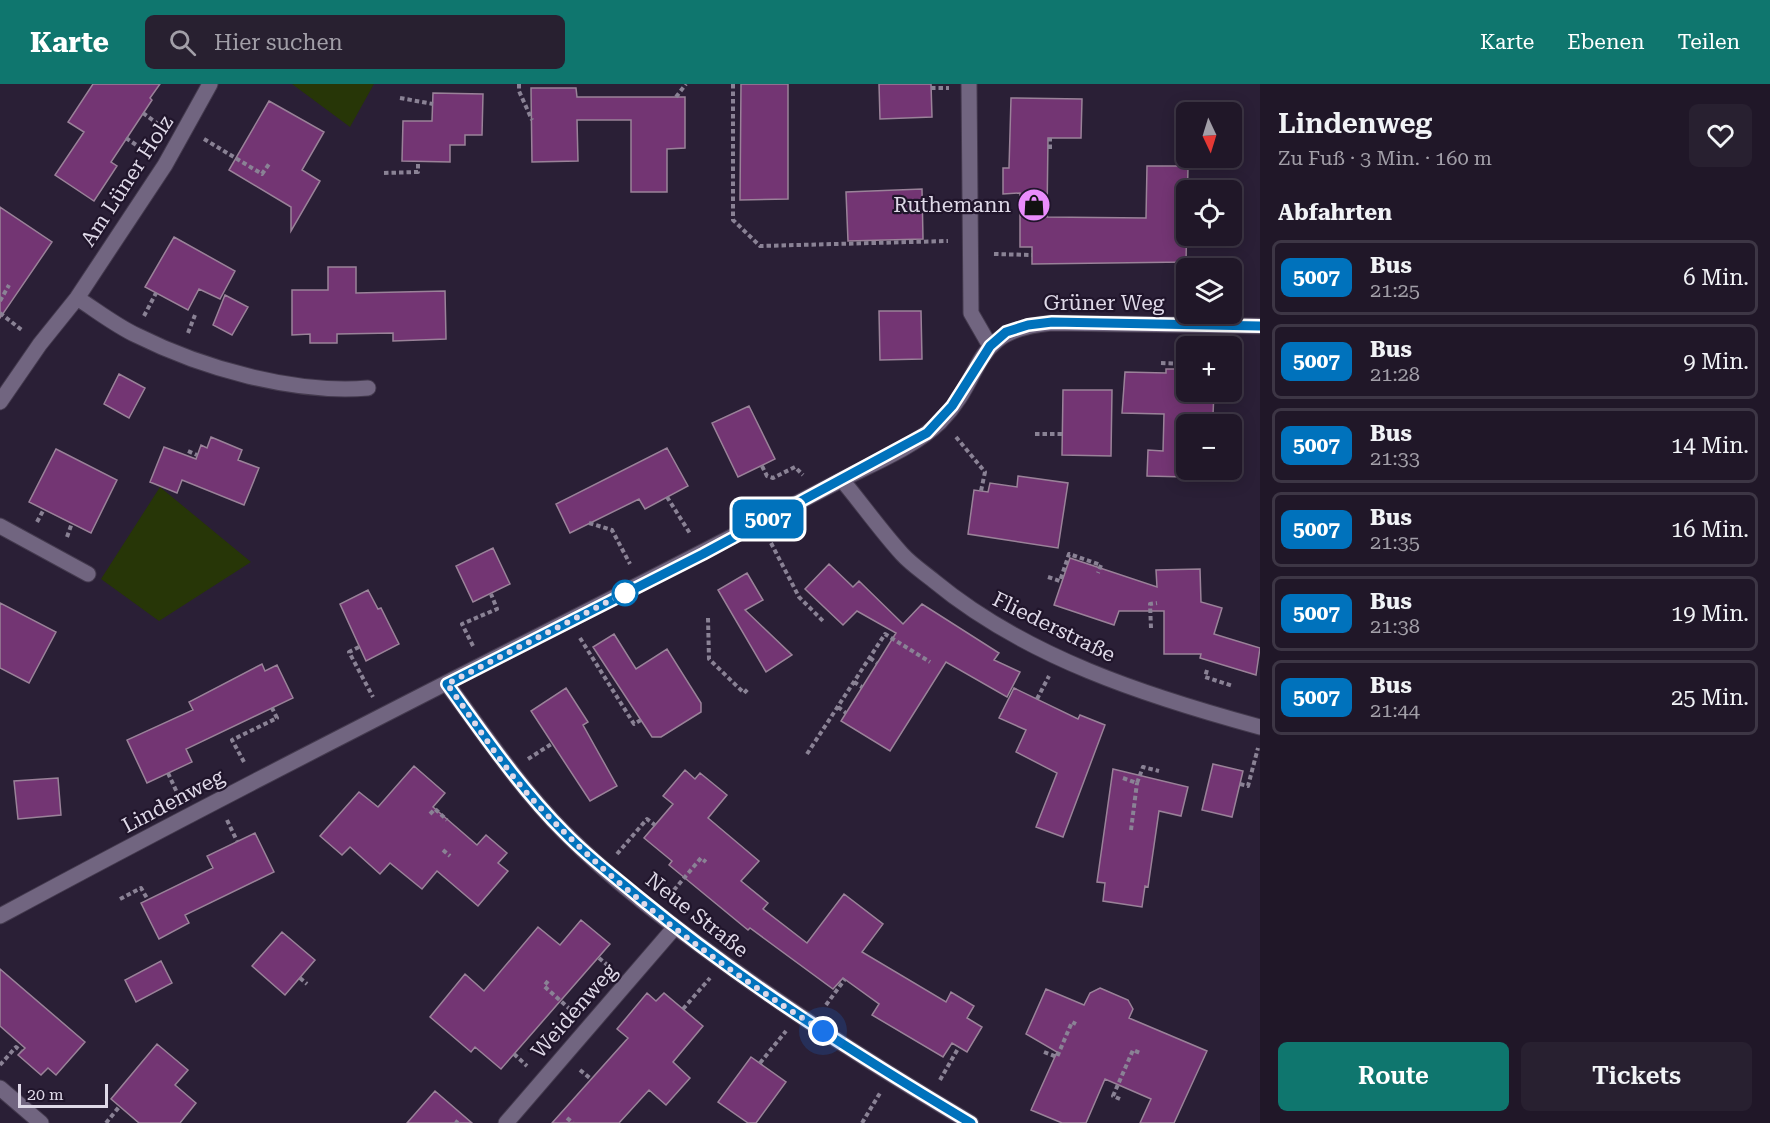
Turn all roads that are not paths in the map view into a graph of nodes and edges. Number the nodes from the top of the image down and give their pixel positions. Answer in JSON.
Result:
{"nodes":[{"id":1,"x":210,"y":84,"type":"edge"},
{"id":2,"x":969,"y":84,"type":"edge"},
{"id":3,"x":77,"y":298,"type":"junction"},
{"id":4,"x":1260,"y":326,"type":"edge"},
{"id":5,"x":990,"y":346,"type":"junction"},
{"id":6,"x":368,"y":388,"type":"dead end"},
{"id":7,"x":0,"y":402,"type":"edge"},
{"id":8,"x":842,"y":480,"type":"junction"},
{"id":9,"x":0,"y":526,"type":"edge"},
{"id":10,"x":88,"y":574,"type":"dead end"},
{"id":11,"x":447,"y":684,"type":"junction"},
{"id":12,"x":1260,"y":727,"type":"edge"},
{"id":13,"x":0,"y":916,"type":"edge"},
{"id":14,"x":675,"y":927,"type":"junction"},
{"id":15,"x":2,"y":1094,"type":"edge"},
{"id":16,"x":41,"y":1123,"type":"edge"},
{"id":17,"x":506,"y":1123,"type":"edge"},
{"id":18,"x":971,"y":1123,"type":"edge"}],
"edges":[{"from":1,"to":3,"type":"street","name":"Am Lüner Holz"},
{"from":2,"to":5,"type":"street"},
{"from":3,"to":6,"type":"street"},
{"from":3,"to":7,"type":"street","name":"Am Lüner Holz"},
{"from":4,"to":5,"type":"street","name":"Grüner Weg"},
{"from":5,"to":8,"type":"street","name":"Lindenweg"},
{"from":8,"to":11,"type":"street","name":"Lindenweg"},
{"from":8,"to":12,"type":"street","name":"Fliederstraße"},
{"from":9,"to":10,"type":"street"},
{"from":11,"to":13,"type":"street","name":"Lindenweg"},
{"from":11,"to":14,"type":"street","name":"Neue Straße"},
{"from":14,"to":17,"type":"street","name":"Weidenweg"},
{"from":14,"to":18,"type":"street","name":"Neue Straße"},
{"from":15,"to":16,"type":"street"}]}
